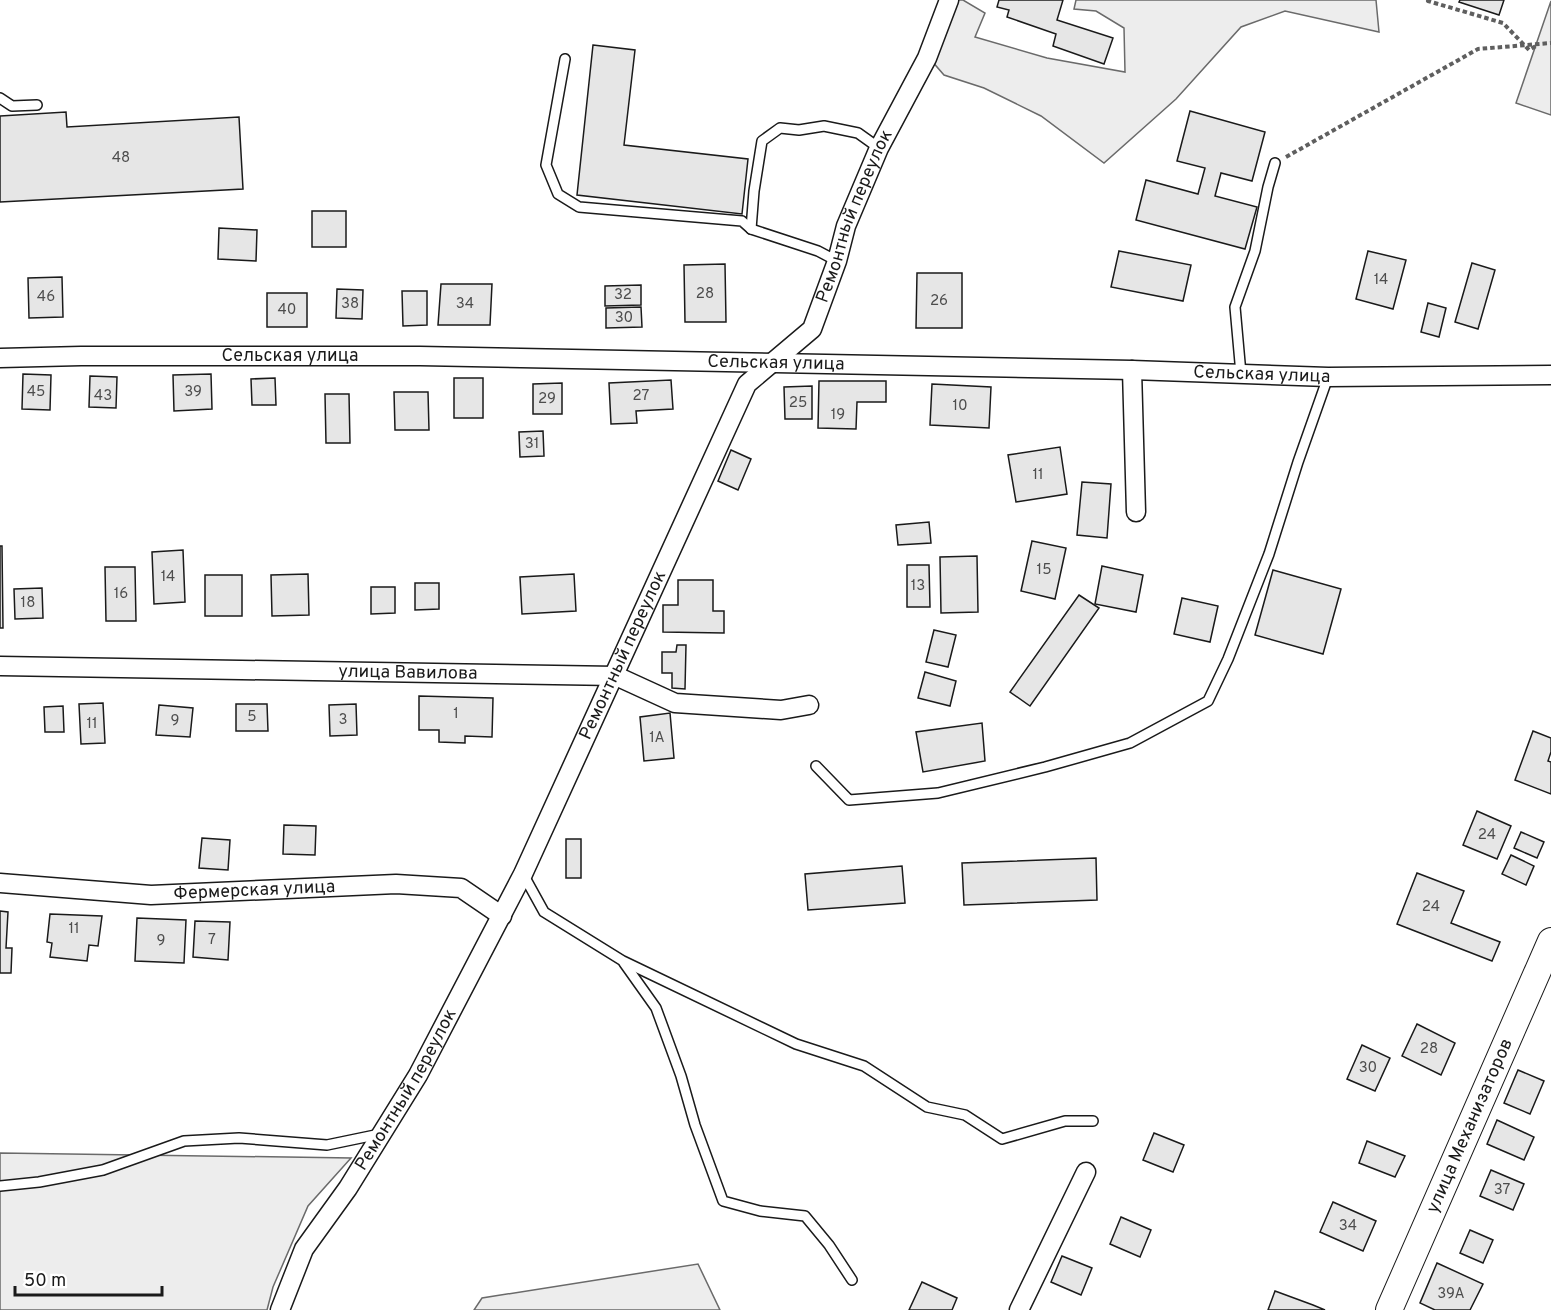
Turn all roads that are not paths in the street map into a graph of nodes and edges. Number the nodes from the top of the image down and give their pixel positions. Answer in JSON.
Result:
{"nodes":[{"id":1,"x":949,"y":0,"type":"edge"},
{"id":2,"x":565,"y":59,"type":"dead end"},
{"id":3,"x":0,"y":98,"type":"edge"},
{"id":4,"x":37,"y":105,"type":"dead end"},
{"id":5,"x":879,"y":148,"type":"junction"},
{"id":6,"x":1275,"y":163,"type":"road end"},
{"id":7,"x":751,"y":229,"type":"junction"},
{"id":8,"x":837,"y":261,"type":"junction"},
{"id":9,"x":0,"y":358,"type":"edge"},
{"id":10,"x":771,"y":364,"type":"junction"},
{"id":11,"x":1132,"y":370,"type":"junction"},
{"id":12,"x":1241,"y":374,"type":"junction"},
{"id":13,"x":1551,"y":375,"type":"edge"},
{"id":14,"x":1328,"y":376,"type":"junction"},
{"id":15,"x":1136,"y":512,"type":"dead end"},
{"id":16,"x":0,"y":666,"type":"edge"},
{"id":17,"x":616,"y":676,"type":"junction"},
{"id":18,"x":809,"y":705,"type":"dead end"},
{"id":19,"x":816,"y":766,"type":"dead end"},
{"id":20,"x":524,"y":874,"type":"junction"},
{"id":21,"x":0,"y":883,"type":"edge"},
{"id":22,"x":502,"y":916,"type":"junction"},
{"id":23,"x":1551,"y":942,"type":"edge"},
{"id":24,"x":623,"y":961,"type":"junction"},
{"id":25,"x":1093,"y":1121,"type":"dead end"},
{"id":26,"x":382,"y":1133,"type":"junction"},
{"id":27,"x":1086,"y":1172,"type":"dead end"},
{"id":28,"x":0,"y":1186,"type":"edge"},
{"id":29,"x":852,"y":1280,"type":"dead end"},
{"id":30,"x":280,"y":1310,"type":"edge"},
{"id":31,"x":1019,"y":1310,"type":"edge"},
{"id":32,"x":1389,"y":1310,"type":"edge"}],
"edges":[{"from":1,"to":5,"type":"street","name":"Ремонтный переулок"},
{"from":2,"to":7,"type":"lane"},
{"from":3,"to":4,"type":"lane"},
{"from":5,"to":7,"type":"lane"},
{"from":5,"to":8,"type":"street","name":"Ремонтный переулок"},
{"from":6,"to":12,"type":"lane"},
{"from":7,"to":8,"type":"lane"},
{"from":8,"to":10,"type":"street","name":"Ремонтный переулок"},
{"from":9,"to":10,"type":"street","name":"Сельская улица"},
{"from":10,"to":11,"type":"street","name":"Сельская улица"},
{"from":10,"to":17,"type":"street","name":"Ремонтный переулок"},
{"from":11,"to":12,"type":"street","name":"Сельская улица"},
{"from":11,"to":15,"type":"street"},
{"from":12,"to":14,"type":"street","name":"Сельская улица"},
{"from":13,"to":14,"type":"street","name":"Сельская улица"},
{"from":14,"to":19,"type":"lane"},
{"from":16,"to":17,"type":"street","name":"улица Вавилова"},
{"from":17,"to":18,"type":"street","name":"улица Вавилова"},
{"from":17,"to":20,"type":"street","name":"Ремонтный переулок"},
{"from":20,"to":22,"type":"street","name":"Ремонтный переулок"},
{"from":20,"to":24,"type":"lane"},
{"from":21,"to":22,"type":"street","name":"Фермерская улица"},
{"from":22,"to":26,"type":"street","name":"Ремонтный переулок"},
{"from":23,"to":32,"type":"street","name":"улица Механизаторов"},
{"from":24,"to":25,"type":"lane"},
{"from":24,"to":29,"type":"lane"},
{"from":26,"to":28,"type":"lane"},
{"from":26,"to":30,"type":"street","name":"Ремонтный переулок"},
{"from":27,"to":31,"type":"street"}]}
